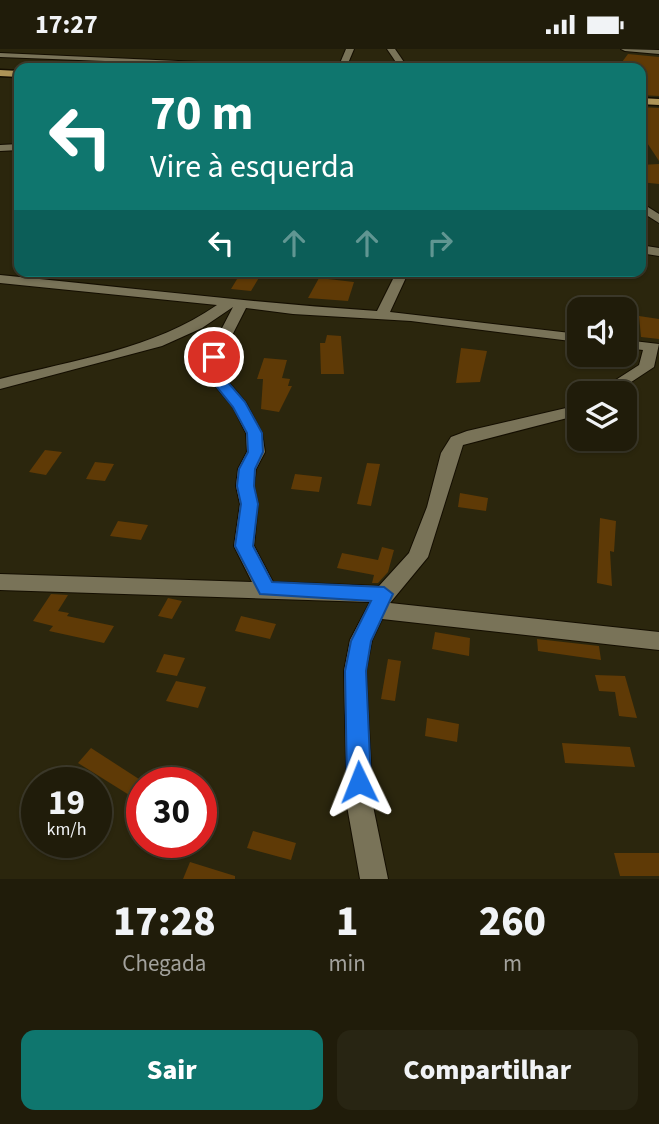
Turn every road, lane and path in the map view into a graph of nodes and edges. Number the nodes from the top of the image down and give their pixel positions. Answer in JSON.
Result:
{"nodes":[{"id":1,"x":14,"y":49,"type":"edge"},
{"id":2,"x":89,"y":49,"type":"edge"},
{"id":3,"x":391,"y":49,"type":"edge"},
{"id":4,"x":625,"y":49,"type":"edge"},
{"id":5,"x":649,"y":51,"type":"junction"},
{"id":6,"x":403,"y":52,"type":"dead end"},
{"id":7,"x":659,"y":52,"type":"edge"},
{"id":8,"x":1,"y":56,"type":"edge"},
{"id":9,"x":75,"y":58,"type":"junction"},
{"id":10,"x":397,"y":61,"type":"joint"},
{"id":11,"x":159,"y":63,"type":"edge"},
{"id":12,"x":195,"y":63,"type":"edge"},
{"id":13,"x":230,"y":63,"type":"edge"},
{"id":14,"x":659,"y":63,"type":"edge"},
{"id":15,"x":400,"y":277,"type":"edge"},
{"id":16,"x":0,"y":279,"type":"edge"},
{"id":17,"x":236,"y":303,"type":"junction"},
{"id":18,"x":382,"y":315,"type":"junction"},
{"id":19,"x":567,"y":337,"type":"edge"},
{"id":20,"x":637,"y":346,"type":"edge"},
{"id":21,"x":655,"y":348,"type":"edge"},
{"id":22,"x":624,"y":381,"type":"edge"},
{"id":23,"x":0,"y":384,"type":"edge"},
{"id":24,"x":567,"y":413,"type":"edge"},
{"id":25,"x":0,"y":582,"type":"edge"},
{"id":26,"x":266,"y":589,"type":"junction"},
{"id":27,"x":380,"y":602,"type":"junction"},
{"id":28,"x":659,"y":642,"type":"edge"},
{"id":29,"x":374,"y":879,"type":"edge"}],
"edges":[{"from":1,"to":8,"type":"street"},
{"from":2,"to":9,"type":"street"},
{"from":3,"to":10,"type":"street"},
{"from":4,"to":5,"type":"street"},
{"from":5,"to":7,"type":"street"},
{"from":5,"to":14,"type":"street"},
{"from":6,"to":10,"type":"street"},
{"from":8,"to":9,"type":"street"},
{"from":9,"to":11,"type":"street"},
{"from":12,"to":13,"type":"street"},
{"from":15,"to":18,"type":"street"},
{"from":16,"to":17,"type":"street"},
{"from":17,"to":18,"type":"street"},
{"from":17,"to":23,"type":"street"},
{"from":17,"to":26,"type":"street"},
{"from":18,"to":19,"type":"street"},
{"from":20,"to":21,"type":"street"},
{"from":21,"to":22,"type":"street"},
{"from":24,"to":27,"type":"street"},
{"from":25,"to":26,"type":"street"},
{"from":26,"to":27,"type":"street"},
{"from":27,"to":28,"type":"street"},
{"from":27,"to":29,"type":"street"}]}
